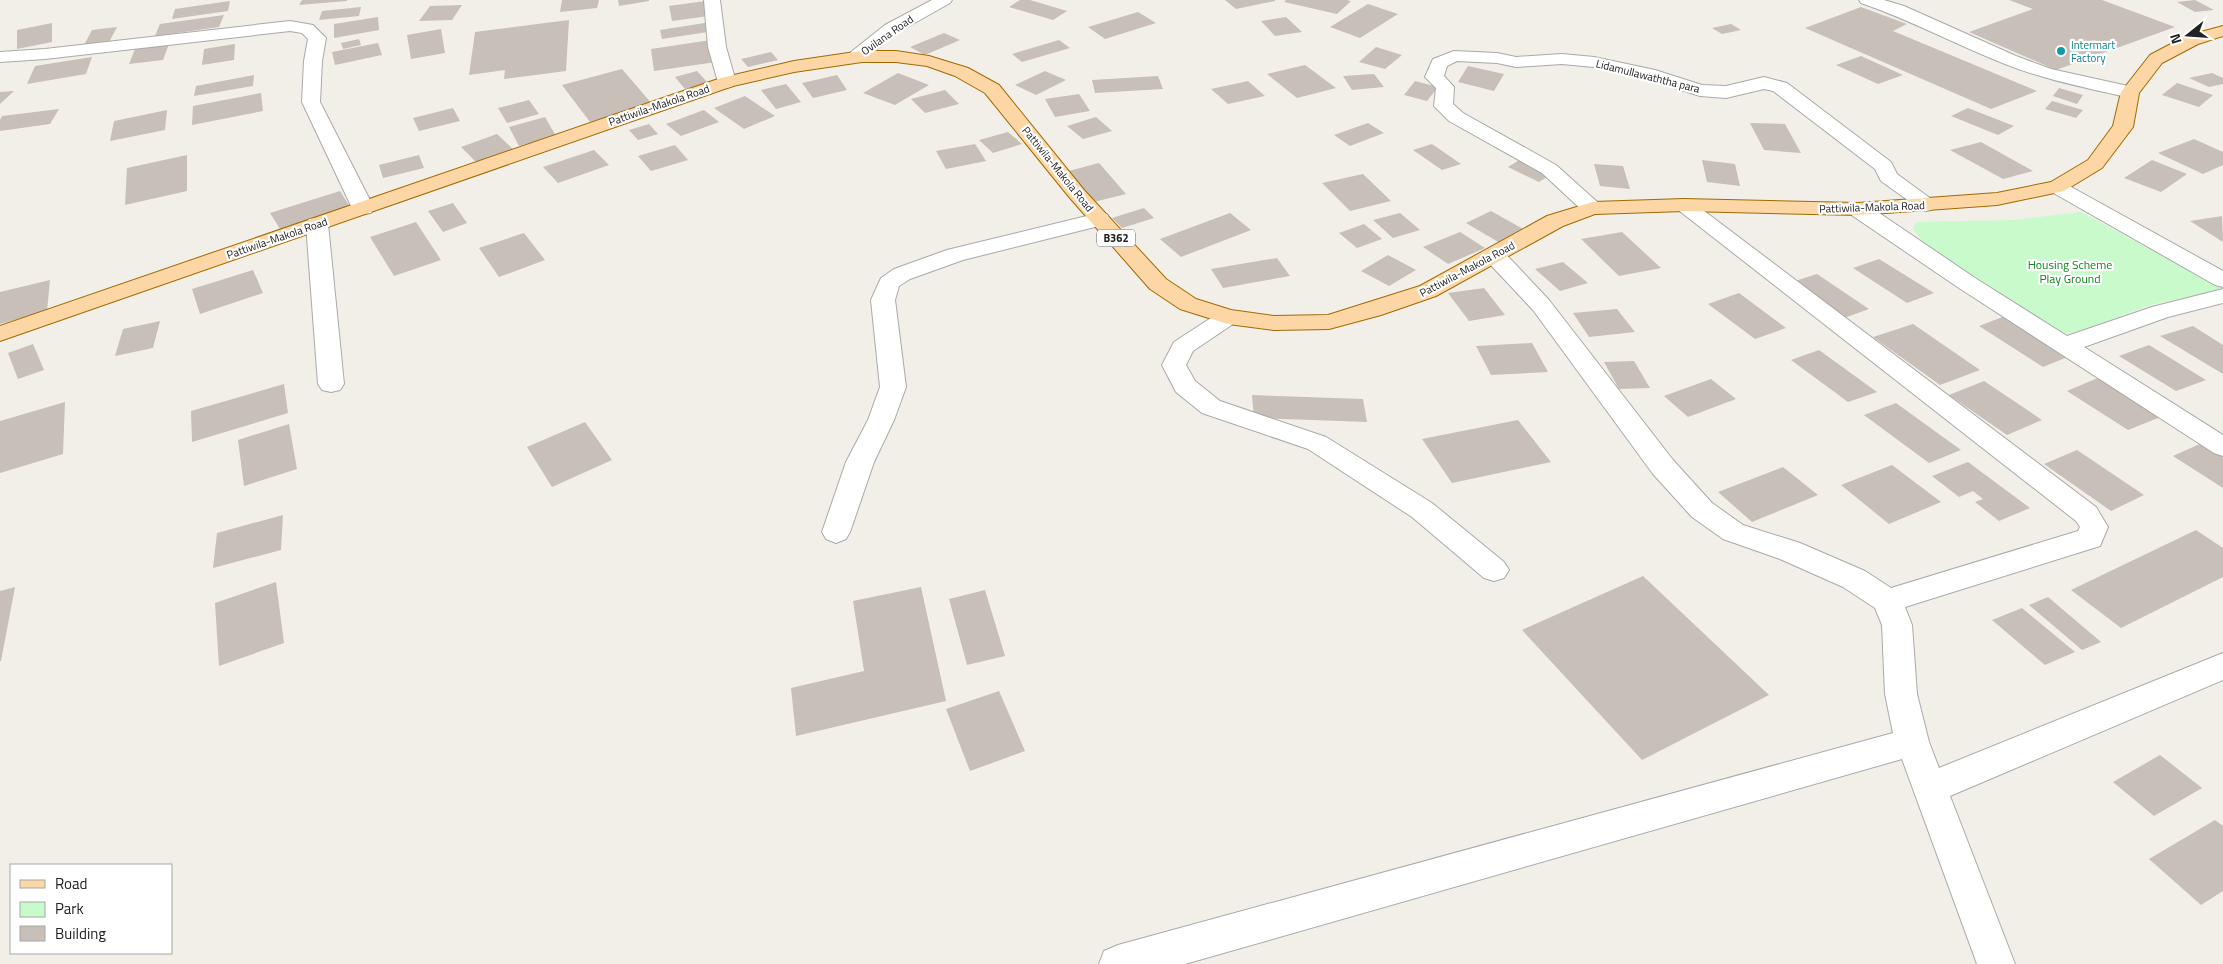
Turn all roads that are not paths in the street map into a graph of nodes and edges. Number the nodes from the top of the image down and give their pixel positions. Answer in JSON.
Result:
{"nodes":[{"id":1,"x":712,"y":0,"type":"edge"},
{"id":2,"x":944,"y":0,"type":"edge"},
{"id":3,"x":1867,"y":0,"type":"edge"},
{"id":4,"x":2223,"y":31,"type":"edge"},
{"id":5,"x":857,"y":56,"type":"junction"},
{"id":6,"x":0,"y":57,"type":"edge"},
{"id":7,"x":727,"y":82,"type":"junction"},
{"id":8,"x":2130,"y":92,"type":"junction"},
{"id":9,"x":2057,"y":187,"type":"junction"},
{"id":10,"x":1684,"y":205,"type":"junction"},
{"id":11,"x":1927,"y":205,"type":"junction"},
{"id":12,"x":363,"y":208,"type":"junction"},
{"id":13,"x":1593,"y":208,"type":"junction"},
{"id":14,"x":1858,"y":209,"type":"junction"},
{"id":15,"x":1099,"y":219,"type":"junction"},
{"id":16,"x":317,"y":224,"type":"junction"},
{"id":17,"x":1494,"y":255,"type":"junction"},
{"id":18,"x":2223,"y":280,"type":"edge"},
{"id":19,"x":2223,"y":296,"type":"edge"},
{"id":20,"x":1228,"y":317,"type":"junction"},
{"id":21,"x":0,"y":334,"type":"edge"},
{"id":22,"x":2064,"y":345,"type":"junction"},
{"id":23,"x":331,"y":384,"type":"dead end"},
{"id":24,"x":2223,"y":447,"type":"edge"},
{"id":25,"x":836,"y":532,"type":"dead end"},
{"id":26,"x":1494,"y":570,"type":"dead end"},
{"id":27,"x":1887,"y":601,"type":"junction"},
{"id":28,"x":2223,"y":666,"type":"edge"},
{"id":29,"x":1912,"y":742,"type":"junction"},
{"id":30,"x":1930,"y":788,"type":"junction"},
{"id":31,"x":1118,"y":964,"type":"edge"},
{"id":32,"x":1996,"y":964,"type":"edge"}],
"edges":[{"from":1,"to":7,"type":"street"},
{"from":2,"to":5,"type":"street","name":"Ovilana Road"},
{"from":3,"to":8,"type":"street"},
{"from":4,"to":8,"type":"main road","name":"Pattiwila-Makola Road","number":"B362"},
{"from":5,"to":7,"type":"main road","name":"Pattiwila-Makola Road","number":"B362"},
{"from":5,"to":15,"type":"main road","name":"Pattiwila-Makola Road","number":"B362"},
{"from":6,"to":12,"type":"street"},
{"from":7,"to":12,"type":"main road","name":"Pattiwila-Makola Road","number":"B362"},
{"from":8,"to":9,"type":"main road","name":"Pattiwila-Makola Road","number":"B362"},
{"from":9,"to":11,"type":"main road","name":"Pattiwila-Makola Road","number":"B362"},
{"from":9,"to":18,"type":"street"},
{"from":10,"to":13,"type":"main road","name":"Pattiwila-Makola Road","number":"B362"},
{"from":10,"to":14,"type":"main road","name":"Pattiwila-Makola Road","number":"B362"},
{"from":10,"to":27,"type":"street"},
{"from":11,"to":13,"type":"street","name":"Lidamullawaththa para"},
{"from":11,"to":14,"type":"main road","name":"Pattiwila-Makola Road","number":"B362"},
{"from":12,"to":16,"type":"main road","name":"Pattiwila-Makola Road","number":"B362"},
{"from":13,"to":17,"type":"main road","name":"Pattiwila-Makola Road","number":"B362"},
{"from":14,"to":22,"type":"street"},
{"from":15,"to":20,"type":"main road","name":"Pattiwila-Makola Road","number":"B362"},
{"from":15,"to":25,"type":"street"},
{"from":16,"to":21,"type":"main road","name":"Pattiwila-Makola Road","number":"B362"},
{"from":16,"to":23,"type":"street"},
{"from":17,"to":20,"type":"main road","name":"Pattiwila-Makola Road","number":"B362"},
{"from":17,"to":27,"type":"street"},
{"from":19,"to":22,"type":"street"},
{"from":20,"to":26,"type":"street"},
{"from":22,"to":24,"type":"street"},
{"from":27,"to":29,"type":"street"},
{"from":28,"to":30,"type":"street"},
{"from":29,"to":30,"type":"street"},
{"from":29,"to":31,"type":"street"},
{"from":30,"to":32,"type":"street"}]}
